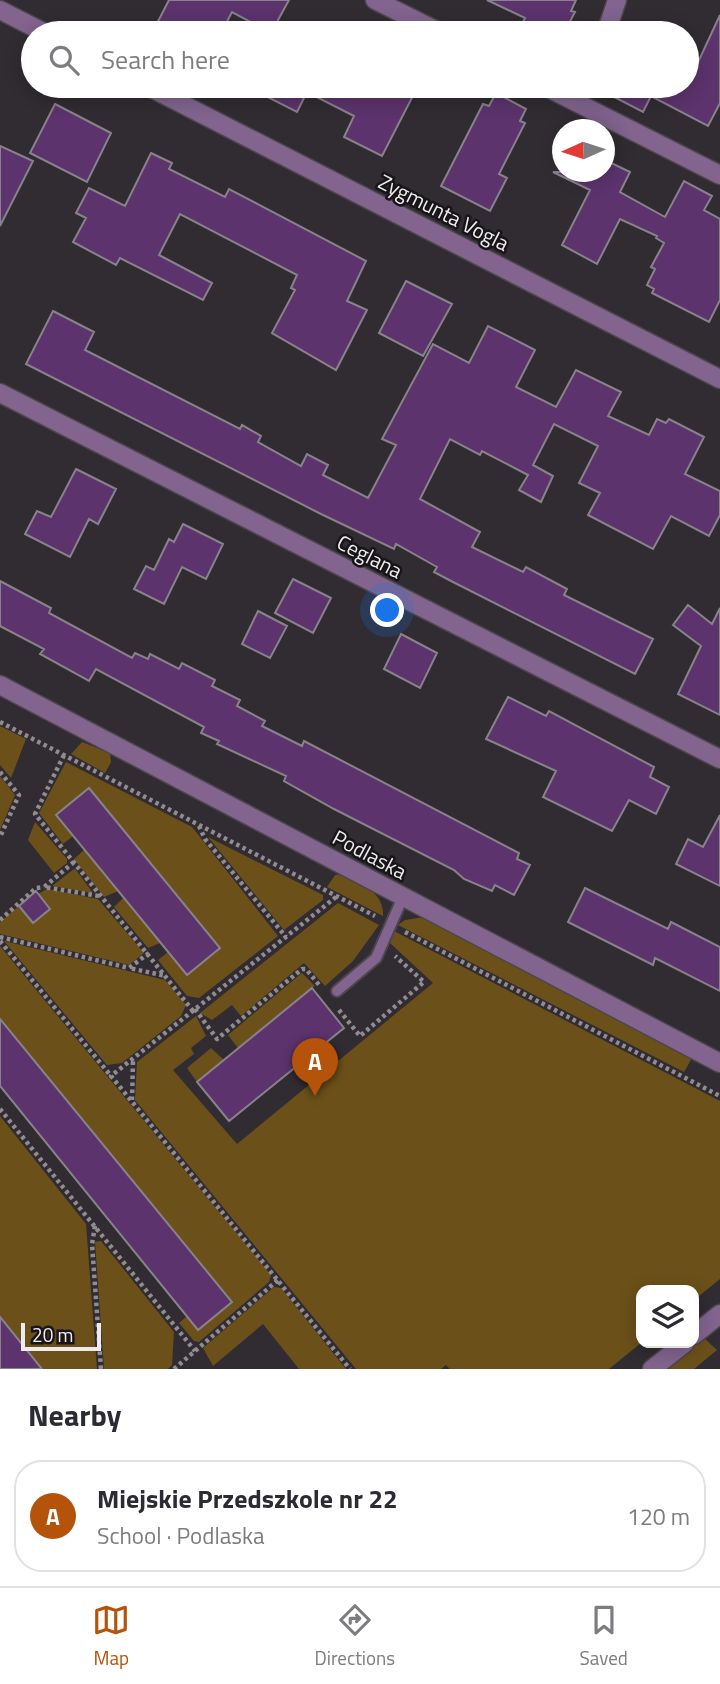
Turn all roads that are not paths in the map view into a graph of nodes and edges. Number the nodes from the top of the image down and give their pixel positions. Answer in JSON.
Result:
{"nodes":[{"id":1,"x":375,"y":0,"type":"edge"},
{"id":2,"x":617,"y":0,"type":"edge"},
{"id":3,"x":0,"y":10,"type":"edge"},
{"id":4,"x":22,"y":21,"type":"edge"},
{"id":5,"x":417,"y":21,"type":"edge"},
{"id":6,"x":610,"y":21,"type":"edge"},
{"id":7,"x":171,"y":98,"type":"edge"},
{"id":8,"x":587,"y":98,"type":"edge"},
{"id":9,"x":720,"y":175,"type":"edge"},
{"id":10,"x":720,"y":379,"type":"edge"},
{"id":11,"x":0,"y":393,"type":"edge"},
{"id":12,"x":0,"y":685,"type":"edge"},
{"id":13,"x":720,"y":759,"type":"edge"},
{"id":14,"x":403,"y":897,"type":"junction"},
{"id":15,"x":337,"y":991,"type":"dead end"},
{"id":16,"x":720,"y":1063,"type":"edge"},
{"id":17,"x":720,"y":1314,"type":"edge"},
{"id":18,"x":699,"y":1331,"type":"edge"},
{"id":19,"x":679,"y":1348,"type":"edge"},
{"id":20,"x":652,"y":1369,"type":"edge"}],
"edges":[{"from":1,"to":5,"type":"street"},
{"from":2,"to":6,"type":"street"},
{"from":3,"to":4,"type":"street"},
{"from":7,"to":10,"type":"street","name":"Zygmunta Vogla"},
{"from":8,"to":9,"type":"street"},
{"from":11,"to":13,"type":"street","name":"Ceglana"},
{"from":12,"to":14,"type":"street","name":"Podlaska"},
{"from":14,"to":15,"type":"lane"},
{"from":14,"to":16,"type":"street","name":"Podlaska"},
{"from":17,"to":18,"type":"street"},
{"from":19,"to":20,"type":"street"}]}
